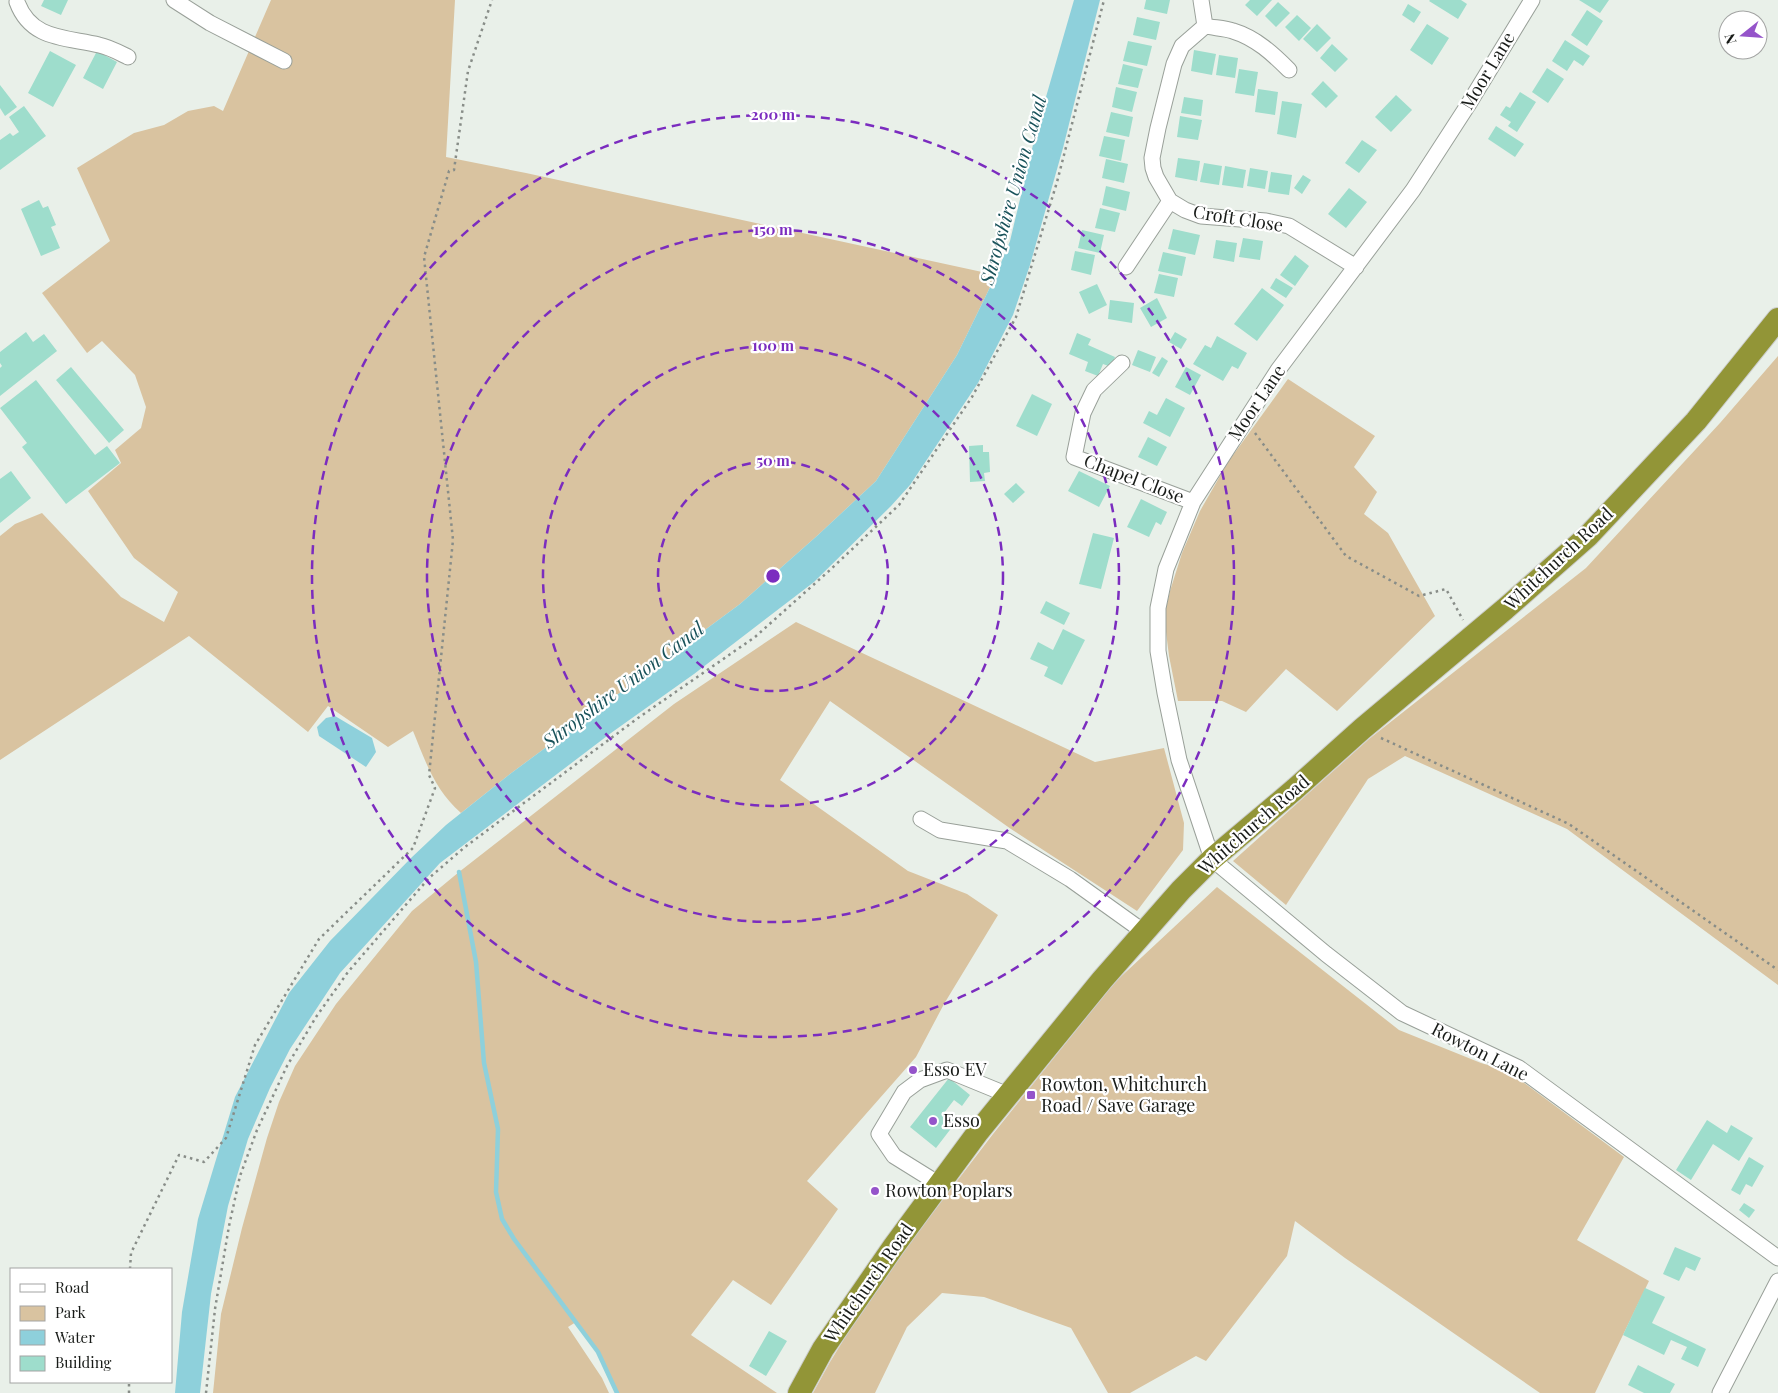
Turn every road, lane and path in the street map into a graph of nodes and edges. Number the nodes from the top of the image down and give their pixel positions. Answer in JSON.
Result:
{"nodes":[{"id":1,"x":174,"y":0,"type":"edge"},
{"id":2,"x":492,"y":0,"type":"edge"},
{"id":3,"x":1104,"y":0,"type":"edge"},
{"id":4,"x":1201,"y":0,"type":"edge"},
{"id":5,"x":1532,"y":0,"type":"edge"},
{"id":6,"x":16,"y":1,"type":"edge"},
{"id":7,"x":1206,"y":26,"type":"junction"},
{"id":8,"x":128,"y":57,"type":"dead end"},
{"id":9,"x":284,"y":61,"type":"dead end"},
{"id":10,"x":1289,"y":70,"type":"dead end"},
{"id":11,"x":1170,"y":201,"type":"junction"},
{"id":12,"x":1126,"y":267,"type":"dead end"},
{"id":13,"x":1356,"y":267,"type":"junction"},
{"id":14,"x":1778,"y":319,"type":"edge"},
{"id":15,"x":1122,"y":363,"type":"dead end"},
{"id":16,"x":1245,"y":420,"type":"junction"},
{"id":17,"x":1193,"y":502,"type":"junction"},
{"id":18,"x":1472,"y":637,"type":"junction"},
{"id":19,"x":1362,"y":729,"type":"junction"},
{"id":20,"x":921,"y":819,"type":"dead end"},
{"id":21,"x":1212,"y":859,"type":"junction"},
{"id":22,"x":1144,"y":932,"type":"junction"},
{"id":23,"x":1778,"y":970,"type":"edge"},
{"id":24,"x":1008,"y":1095,"type":"junction"},
{"id":25,"x":939,"y":1184,"type":"junction"},
{"id":26,"x":1778,"y":1258,"type":"edge"},
{"id":27,"x":130,"y":1268,"type":"edge"},
{"id":28,"x":1778,"y":1281,"type":"edge"},
{"id":29,"x":206,"y":1393,"type":"edge"},
{"id":30,"x":799,"y":1393,"type":"edge"},
{"id":31,"x":1720,"y":1393,"type":"edge"}],
"edges":[{"from":1,"to":9,"type":"street"},
{"from":2,"to":27,"type":"path"},
{"from":3,"to":29,"type":"path"},
{"from":4,"to":7,"type":"street"},
{"from":5,"to":13,"type":"street","name":"Moor Lane"},
{"from":6,"to":8,"type":"street"},
{"from":7,"to":10,"type":"street"},
{"from":7,"to":11,"type":"street","name":"Croft Close"},
{"from":11,"to":12,"type":"street","name":"Croft Close"},
{"from":11,"to":13,"type":"street","name":"Croft Close"},
{"from":13,"to":16,"type":"street","name":"Moor Lane"},
{"from":14,"to":18,"type":"highway","name":"Whitchurch Road"},
{"from":15,"to":17,"type":"street","name":"Chapel Close"},
{"from":16,"to":17,"type":"street","name":"Moor Lane"},
{"from":16,"to":18,"type":"path"},
{"from":17,"to":21,"type":"street","name":"Moor Lane"},
{"from":18,"to":19,"type":"highway","name":"Whitchurch Road"},
{"from":19,"to":21,"type":"highway","name":"Whitchurch Road"},
{"from":19,"to":23,"type":"path"},
{"from":20,"to":22,"type":"street"},
{"from":21,"to":22,"type":"highway","name":"Whitchurch Road"},
{"from":21,"to":26,"type":"street","name":"Rowton Lane"},
{"from":22,"to":24,"type":"highway","name":"Whitchurch Road"},
{"from":24,"to":25,"type":"highway","name":"Whitchurch Road"},
{"from":24,"to":25,"type":"street"},
{"from":25,"to":30,"type":"highway","name":"Whitchurch Road"},
{"from":28,"to":31,"type":"street"}]}
